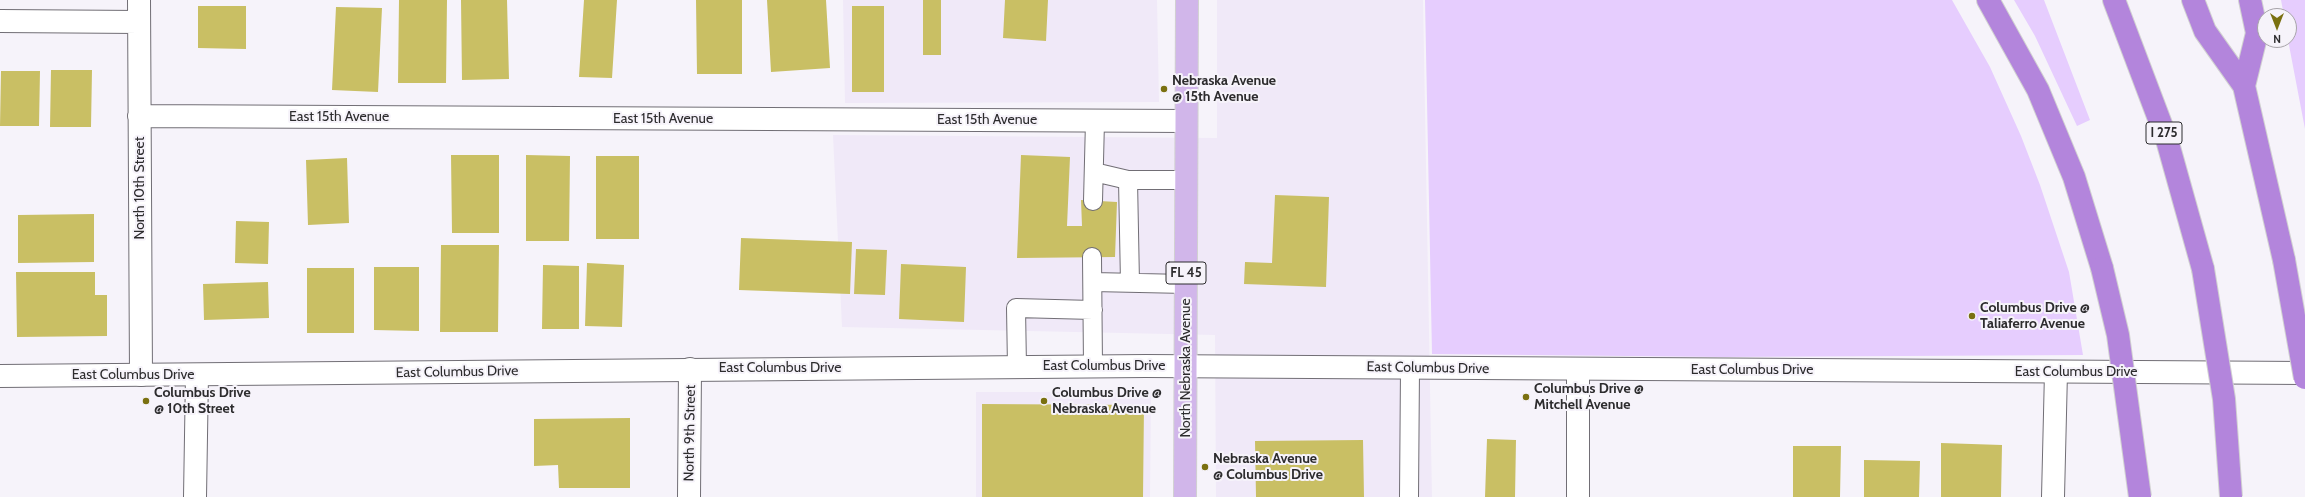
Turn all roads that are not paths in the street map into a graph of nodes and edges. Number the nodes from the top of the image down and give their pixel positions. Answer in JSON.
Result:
{"nodes":[{"id":1,"x":140,"y":0,"type":"edge"},
{"id":2,"x":1187,"y":0,"type":"edge"},
{"id":3,"x":1988,"y":0,"type":"edge"},
{"id":4,"x":2114,"y":0,"type":"edge"},
{"id":5,"x":2193,"y":0,"type":"edge"},
{"id":6,"x":2250,"y":0,"type":"edge"},
{"id":7,"x":0,"y":21,"type":"edge"},
{"id":8,"x":139,"y":22,"type":"junction"},
{"id":9,"x":2244,"y":86,"type":"junction"},
{"id":10,"x":139,"y":116,"type":"junction"},
{"id":11,"x":1095,"y":121,"type":"junction"},
{"id":12,"x":1186,"y":121,"type":"junction"},
{"id":13,"x":1094,"y":172,"type":"junction"},
{"id":14,"x":1128,"y":180,"type":"junction"},
{"id":15,"x":1186,"y":180,"type":"junction"},
{"id":16,"x":1093,"y":200,"type":"dead end"},
{"id":17,"x":1092,"y":257,"type":"dead end"},
{"id":18,"x":1093,"y":282,"type":"junction"},
{"id":19,"x":1130,"y":283,"type":"junction"},
{"id":20,"x":1186,"y":284,"type":"junction"},
{"id":21,"x":1093,"y":310,"type":"junction"},
{"id":22,"x":1093,"y":366,"type":"junction"},
{"id":23,"x":1186,"y":366,"type":"junction"},
{"id":24,"x":1017,"y":367,"type":"junction"},
{"id":25,"x":1410,"y":368,"type":"junction"},
{"id":26,"x":690,"y":369,"type":"junction"},
{"id":27,"x":1578,"y":369,"type":"junction"},
{"id":28,"x":2056,"y":372,"type":"junction"},
{"id":29,"x":2305,"y":374,"type":"edge"},
{"id":30,"x":141,"y":375,"type":"junction"},
{"id":31,"x":197,"y":375,"type":"junction"},
{"id":32,"x":0,"y":376,"type":"edge"},
{"id":33,"x":2305,"y":378,"type":"edge"},
{"id":34,"x":195,"y":497,"type":"edge"},
{"id":35,"x":689,"y":497,"type":"edge"},
{"id":36,"x":1185,"y":497,"type":"edge"},
{"id":37,"x":1409,"y":497,"type":"edge"},
{"id":38,"x":1578,"y":497,"type":"edge"},
{"id":39,"x":2053,"y":497,"type":"edge"},
{"id":40,"x":2140,"y":497,"type":"edge"},
{"id":41,"x":2231,"y":497,"type":"edge"}],
"edges":[{"from":1,"to":8,"type":"main road","name":"North 10th Street"},
{"from":2,"to":12,"type":"main road","name":"North Nebraska Avenue","number":"FL 45"},
{"from":3,"to":40,"type":"highway","bridge":true},
{"from":4,"to":41,"type":"highway","number":"I 275","bridge":true},
{"from":5,"to":9,"type":"highway"},
{"from":6,"to":9,"type":"highway"},
{"from":7,"to":8,"type":"main road"},
{"from":8,"to":10,"type":"main road","name":"North 10th Street"},
{"from":9,"to":33,"type":"highway","bridge":true},
{"from":10,"to":11,"type":"main road","name":"East 15th Avenue"},
{"from":10,"to":30,"type":"main road","name":"North 10th Street"},
{"from":11,"to":12,"type":"main road","name":"East 15th Avenue"},
{"from":11,"to":13,"type":"lane"},
{"from":12,"to":15,"type":"main road","name":"North Nebraska Avenue","number":"FL 45"},
{"from":13,"to":14,"type":"lane"},
{"from":13,"to":16,"type":"lane"},
{"from":14,"to":15,"type":"lane"},
{"from":14,"to":19,"type":"lane"},
{"from":15,"to":20,"type":"main road","name":"North Nebraska Avenue","number":"FL 45"},
{"from":17,"to":18,"type":"lane"},
{"from":18,"to":19,"type":"lane"},
{"from":18,"to":21,"type":"lane"},
{"from":19,"to":20,"type":"lane"},
{"from":20,"to":23,"type":"main road","name":"North Nebraska Avenue","number":"FL 45"},
{"from":21,"to":22,"type":"lane"},
{"from":21,"to":24,"type":"lane"},
{"from":22,"to":23,"type":"main road","name":"East Columbus Drive"},
{"from":22,"to":24,"type":"main road","name":"East Columbus Drive"},
{"from":23,"to":25,"type":"main road","name":"East Columbus Drive"},
{"from":23,"to":36,"type":"main road","name":"North Nebraska Avenue","number":"FL 45"},
{"from":24,"to":26,"type":"main road","name":"East Columbus Drive"},
{"from":25,"to":27,"type":"main road","name":"East Columbus Drive"},
{"from":25,"to":37,"type":"lane"},
{"from":26,"to":31,"type":"main road","name":"East Columbus Drive"},
{"from":26,"to":35,"type":"main road","name":"North 9th Street"},
{"from":27,"to":28,"type":"main road","name":"East Columbus Drive"},
{"from":27,"to":38,"type":"main road"},
{"from":28,"to":29,"type":"main road","name":"East Columbus Drive"},
{"from":28,"to":39,"type":"main road"},
{"from":30,"to":31,"type":"main road","name":"East Columbus Drive"},
{"from":30,"to":32,"type":"main road","name":"East Columbus Drive"},
{"from":31,"to":34,"type":"main road"}]}
